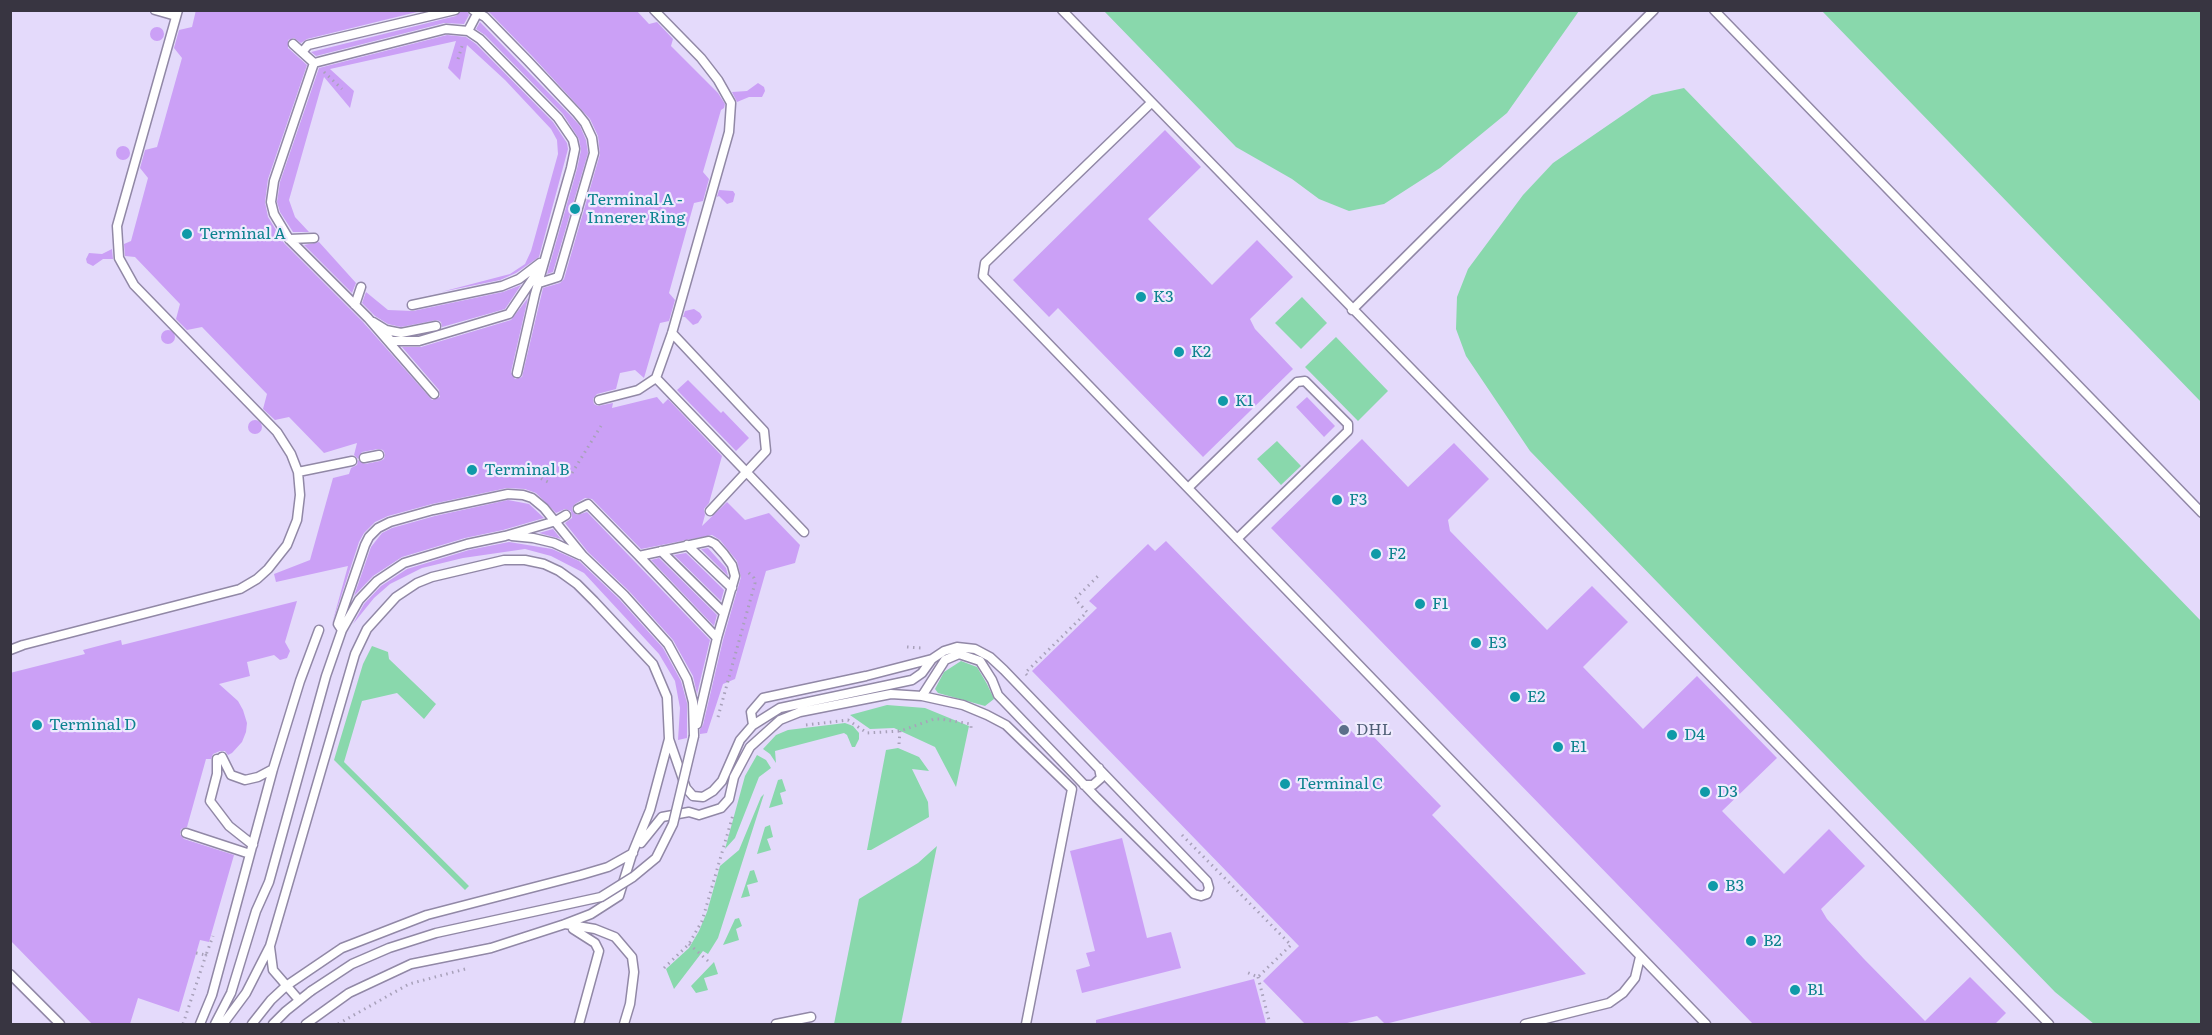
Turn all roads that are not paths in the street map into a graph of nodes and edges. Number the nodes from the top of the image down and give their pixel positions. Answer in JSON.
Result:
{"nodes":[{"id":1,"x":155,"y":10,"type":"edge"},
{"id":2,"x":455,"y":10,"type":"edge"},
{"id":3,"x":473,"y":10,"type":"edge"},
{"id":4,"x":479,"y":10,"type":"edge"},
{"id":5,"x":654,"y":10,"type":"edge"},
{"id":6,"x":1062,"y":10,"type":"edge"},
{"id":7,"x":1654,"y":10,"type":"edge"},
{"id":8,"x":1714,"y":10,"type":"edge"},
{"id":9,"x":177,"y":13,"type":"edge"},
{"id":10,"x":468,"y":31,"type":"junction"},
{"id":11,"x":293,"y":44,"type":"dead end"},
{"id":12,"x":303,"y":51,"type":"junction"},
{"id":13,"x":314,"y":63,"type":"junction"},
{"id":14,"x":1151,"y":103,"type":"junction"},
{"id":15,"x":314,"y":238,"type":"dead end"},
{"id":16,"x":289,"y":239,"type":"junction"},
{"id":17,"x":546,"y":259,"type":"junction"},
{"id":18,"x":538,"y":283,"type":"junction"},
{"id":19,"x":361,"y":287,"type":"dead end"},
{"id":20,"x":355,"y":305,"type":"junction"},
{"id":21,"x":412,"y":305,"type":"dead end"},
{"id":22,"x":1353,"y":310,"type":"junction"},
{"id":23,"x":368,"y":318,"type":"junction"},
{"id":24,"x":436,"y":326,"type":"dead end"},
{"id":25,"x":672,"y":333,"type":"junction"},
{"id":26,"x":518,"y":373,"type":"dead end"},
{"id":27,"x":656,"y":378,"type":"junction"},
{"id":28,"x":434,"y":394,"type":"dead end"},
{"id":29,"x":599,"y":400,"type":"dead end"},
{"id":30,"x":379,"y":455,"type":"dead end"},
{"id":31,"x":364,"y":458,"type":"dead end"},
{"id":32,"x":352,"y":460,"type":"dead end"},
{"id":33,"x":298,"y":472,"type":"junction"},
{"id":34,"x":746,"y":473,"type":"junction"},
{"id":35,"x":1188,"y":488,"type":"junction"},
{"id":36,"x":578,"y":509,"type":"dead end"},
{"id":37,"x":710,"y":511,"type":"dead end"},
{"id":38,"x":2202,"y":513,"type":"edge"},
{"id":39,"x":566,"y":516,"type":"dead end"},
{"id":40,"x":556,"y":521,"type":"junction"},
{"id":41,"x":804,"y":532,"type":"dead end"},
{"id":42,"x":505,"y":536,"type":"junction"},
{"id":43,"x":1237,"y":539,"type":"junction"},
{"id":44,"x":687,"y":545,"type":"junction"},
{"id":45,"x":661,"y":551,"type":"junction"},
{"id":46,"x":584,"y":556,"type":"junction"},
{"id":47,"x":639,"y":556,"type":"junction"},
{"id":48,"x":732,"y":588,"type":"junction"},
{"id":49,"x":724,"y":613,"type":"junction"},
{"id":50,"x":319,"y":630,"type":"dead end"},
{"id":51,"x":342,"y":630,"type":"junction"},
{"id":52,"x":717,"y":638,"type":"junction"},
{"id":53,"x":10,"y":650,"type":"edge"},
{"id":54,"x":933,"y":659,"type":"junction"},
{"id":55,"x":922,"y":696,"type":"junction"},
{"id":56,"x":753,"y":725,"type":"junction"},
{"id":57,"x":694,"y":736,"type":"junction"},
{"id":58,"x":669,"y":739,"type":"junction"},
{"id":59,"x":273,"y":768,"type":"junction"},
{"id":60,"x":1099,"y":768,"type":"junction"},
{"id":61,"x":1084,"y":784,"type":"junction"},
{"id":62,"x":186,"y":833,"type":"dead end"},
{"id":63,"x":253,"y":845,"type":"junction"},
{"id":64,"x":250,"y":854,"type":"junction"},
{"id":65,"x":632,"y":854,"type":"junction"},
{"id":66,"x":565,"y":924,"type":"junction"},
{"id":67,"x":270,"y":946,"type":"junction"},
{"id":68,"x":1640,"y":957,"type":"junction"},
{"id":69,"x":10,"y":974,"type":"edge"},
{"id":70,"x":286,"y":986,"type":"junction"},
{"id":71,"x":299,"y":1000,"type":"junction"},
{"id":72,"x":630,"y":1004,"type":"junction"},
{"id":73,"x":811,"y":1017,"type":"dead end"},
{"id":74,"x":60,"y":1024,"type":"edge"},
{"id":75,"x":200,"y":1024,"type":"edge"},
{"id":76,"x":215,"y":1024,"type":"edge"},
{"id":77,"x":223,"y":1024,"type":"edge"},
{"id":78,"x":252,"y":1024,"type":"edge"},
{"id":79,"x":273,"y":1024,"type":"edge"},
{"id":80,"x":306,"y":1024,"type":"edge"},
{"id":81,"x":579,"y":1024,"type":"edge"},
{"id":82,"x":624,"y":1024,"type":"edge"},
{"id":83,"x":632,"y":1024,"type":"edge"},
{"id":84,"x":776,"y":1024,"type":"edge"},
{"id":85,"x":1026,"y":1024,"type":"edge"},
{"id":86,"x":1525,"y":1024,"type":"edge"},
{"id":87,"x":1706,"y":1024,"type":"edge"},
{"id":88,"x":2049,"y":1024,"type":"edge"}],
"edges":[{"from":1,"to":9,"type":"lane"},
{"from":2,"to":12,"type":"lane"},
{"from":3,"to":18,"type":"lane"},
{"from":4,"to":10,"type":"lane"},
{"from":5,"to":25,"type":"lane"},
{"from":6,"to":14,"type":"lane"},
{"from":7,"to":22,"type":"lane"},
{"from":8,"to":38,"type":"lane"},
{"from":9,"to":33,"type":"lane"},
{"from":10,"to":13,"type":"lane"},
{"from":10,"to":17,"type":"lane"},
{"from":11,"to":12,"type":"lane"},
{"from":12,"to":13,"type":"lane"},
{"from":13,"to":16,"type":"lane"},
{"from":14,"to":22,"type":"lane"},
{"from":14,"to":35,"type":"lane"},
{"from":15,"to":16,"type":"lane"},
{"from":16,"to":20,"type":"lane"},
{"from":17,"to":18,"type":"lane"},
{"from":17,"to":21,"type":"lane"},
{"from":17,"to":23,"type":"lane"},
{"from":18,"to":26,"type":"lane"},
{"from":19,"to":20,"type":"lane"},
{"from":20,"to":23,"type":"lane"},
{"from":22,"to":88,"type":"lane"},
{"from":23,"to":24,"type":"lane"},
{"from":23,"to":28,"type":"lane"},
{"from":25,"to":27,"type":"lane"},
{"from":25,"to":34,"type":"lane"},
{"from":27,"to":29,"type":"lane"},
{"from":27,"to":34,"type":"lane"},
{"from":30,"to":31,"type":"lane"},
{"from":32,"to":33,"type":"lane"},
{"from":33,"to":53,"type":"lane"},
{"from":34,"to":37,"type":"lane"},
{"from":34,"to":41,"type":"lane"},
{"from":35,"to":43,"type":"lane"},
{"from":35,"to":43,"type":"lane"},
{"from":36,"to":47,"type":"lane"},
{"from":39,"to":40,"type":"lane"},
{"from":40,"to":42,"type":"lane"},
{"from":40,"to":46,"type":"lane"},
{"from":40,"to":51,"type":"lane"},
{"from":42,"to":46,"type":"lane"},
{"from":42,"to":51,"type":"lane"},
{"from":43,"to":68,"type":"lane"},
{"from":44,"to":45,"type":"lane"},
{"from":44,"to":48,"type":"lane"},
{"from":44,"to":48,"type":"lane"},
{"from":45,"to":47,"type":"lane"},
{"from":45,"to":49,"type":"lane"},
{"from":46,"to":57,"type":"lane"},
{"from":47,"to":52,"type":"lane"},
{"from":48,"to":49,"type":"lane"},
{"from":49,"to":52,"type":"lane"},
{"from":50,"to":59,"type":"lane"},
{"from":51,"to":76,"type":"lane"},
{"from":52,"to":57,"type":"lane"},
{"from":54,"to":56,"type":"lane"},
{"from":54,"to":56,"type":"lane"},
{"from":54,"to":60,"type":"lane"},
{"from":55,"to":61,"type":"lane"},
{"from":55,"to":65,"type":"lane"},
{"from":55,"to":85,"type":"lane"},
{"from":56,"to":58,"type":"lane"},
{"from":57,"to":71,"type":"lane","bridge":true},
{"from":58,"to":65,"type":"lane"},
{"from":58,"to":67,"type":"lane"},
{"from":59,"to":63,"type":"lane"},
{"from":59,"to":63,"type":"lane"},
{"from":60,"to":61,"type":"lane"},
{"from":60,"to":61,"type":"lane"},
{"from":62,"to":64,"type":"lane"},
{"from":63,"to":64,"type":"lane"},
{"from":64,"to":75,"type":"lane"},
{"from":65,"to":66,"type":"lane"},
{"from":65,"to":70,"type":"lane"},
{"from":66,"to":72,"type":"lane"},
{"from":66,"to":80,"type":"lane"},
{"from":66,"to":81,"type":"lane"},
{"from":67,"to":70,"type":"lane"},
{"from":67,"to":77,"type":"lane"},
{"from":68,"to":86,"type":"lane"},
{"from":68,"to":87,"type":"lane"},
{"from":69,"to":74,"type":"lane"},
{"from":70,"to":71,"type":"lane"},
{"from":70,"to":78,"type":"lane"},
{"from":71,"to":79,"type":"lane"},
{"from":72,"to":82,"type":"lane"},
{"from":72,"to":83,"type":"lane"},
{"from":73,"to":84,"type":"lane"}]}
